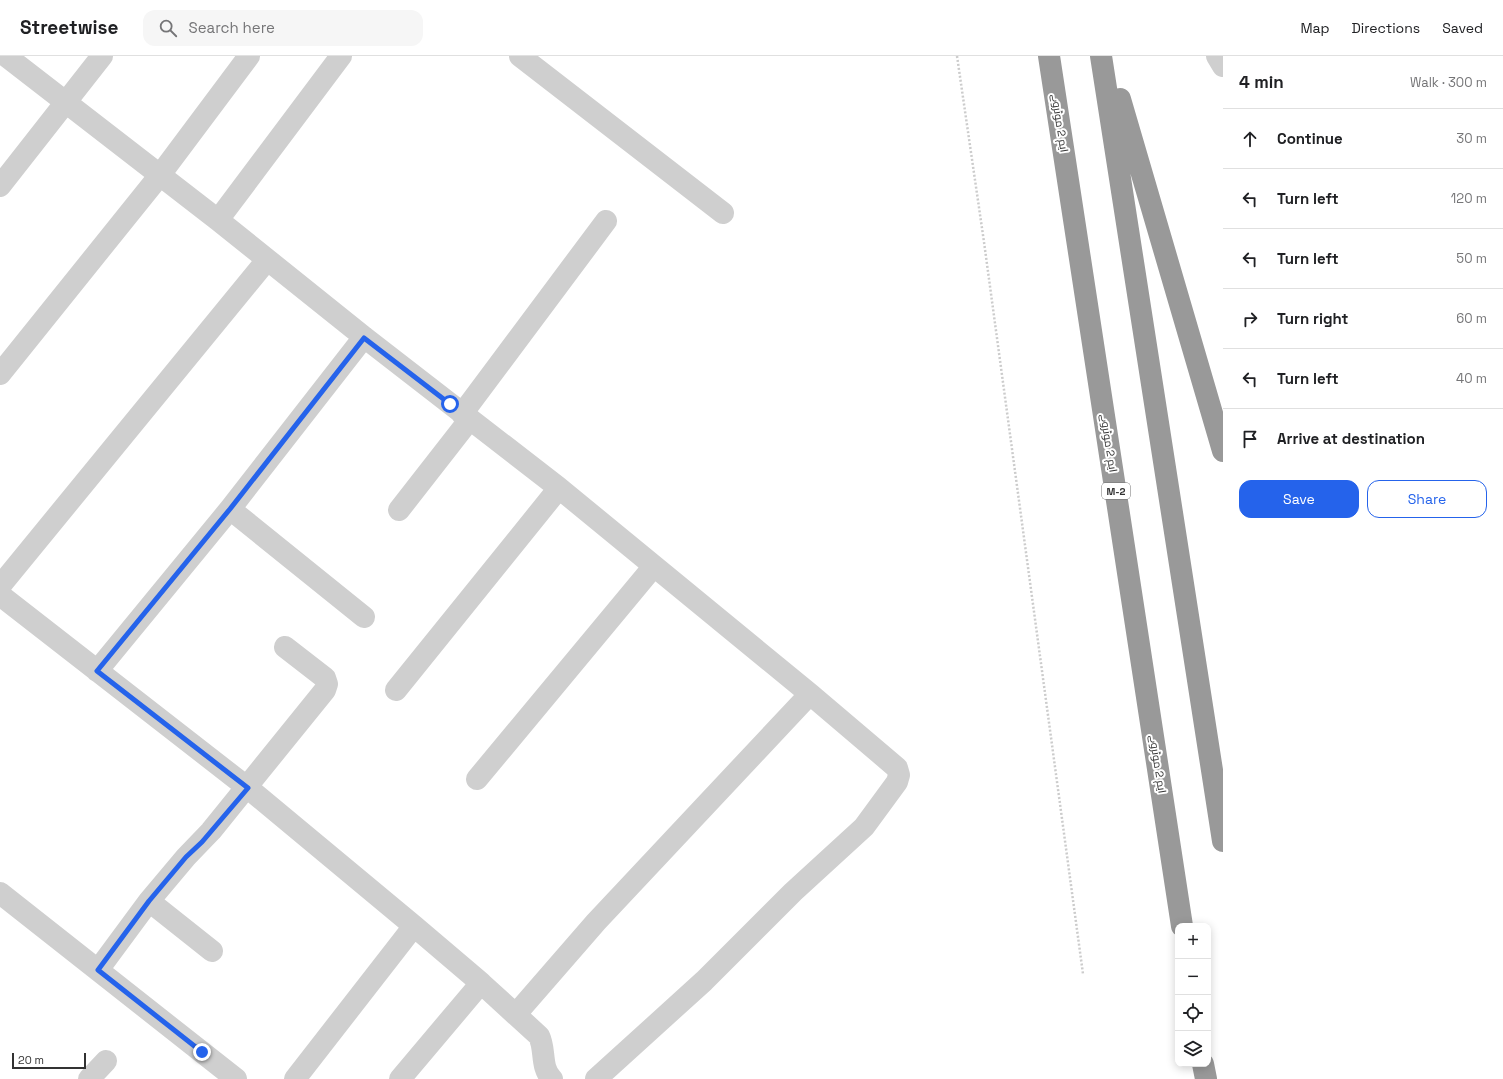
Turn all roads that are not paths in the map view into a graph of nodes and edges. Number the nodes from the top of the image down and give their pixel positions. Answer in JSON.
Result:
{"nodes":[{"id":1,"x":6,"y":56,"type":"edge"},
{"id":2,"x":102,"y":56,"type":"edge"},
{"id":3,"x":249,"y":56,"type":"edge"},
{"id":4,"x":341,"y":56,"type":"edge"},
{"id":5,"x":520,"y":56,"type":"edge"},
{"id":6,"x":1049,"y":56,"type":"edge"},
{"id":7,"x":1101,"y":56,"type":"edge"},
{"id":8,"x":1108,"y":56,"type":"edge"},
{"id":9,"x":1217,"y":56,"type":"edge"},
{"id":10,"x":1223,"y":66,"type":"edge"},
{"id":11,"x":65,"y":102,"type":"junction"},
{"id":12,"x":160,"y":175,"type":"junction"},
{"id":13,"x":0,"y":186,"type":"edge"},
{"id":14,"x":723,"y":213,"type":"dead end"},
{"id":15,"x":218,"y":220,"type":"junction"},
{"id":16,"x":606,"y":221,"type":"dead end"},
{"id":17,"x":267,"y":260,"type":"junction"},
{"id":18,"x":364,"y":338,"type":"junction"},
{"id":19,"x":0,"y":374,"type":"edge"},
{"id":20,"x":466,"y":417,"type":"junction"},
{"id":21,"x":1223,"y":451,"type":"edge"},
{"id":22,"x":559,"y":488,"type":"junction"},
{"id":23,"x":230,"y":509,"type":"junction"},
{"id":24,"x":399,"y":510,"type":"dead end"},
{"id":25,"x":654,"y":566,"type":"junction"},
{"id":26,"x":0,"y":586,"type":"edge"},
{"id":27,"x":0,"y":595,"type":"edge"},
{"id":28,"x":364,"y":617,"type":"dead end"},
{"id":29,"x":285,"y":647,"type":"dead end"},
{"id":30,"x":97,"y":671,"type":"junction"},
{"id":31,"x":396,"y":690,"type":"dead end"},
{"id":32,"x":810,"y":694,"type":"junction"},
{"id":33,"x":476,"y":779,"type":"dead end"},
{"id":34,"x":248,"y":788,"type":"junction"},
{"id":35,"x":1223,"y":841,"type":"edge"},
{"id":36,"x":0,"y":893,"type":"edge"},
{"id":37,"x":149,"y":901,"type":"junction"},
{"id":38,"x":1182,"y":923,"type":"edge"},
{"id":39,"x":414,"y":926,"type":"junction"},
{"id":40,"x":212,"y":951,"type":"dead end"},
{"id":41,"x":98,"y":970,"type":"junction"},
{"id":42,"x":481,"y":983,"type":"junction"},
{"id":43,"x":516,"y":1014,"type":"junction"},
{"id":44,"x":106,"y":1061,"type":"dead end"},
{"id":45,"x":1204,"y":1067,"type":"edge"},
{"id":46,"x":89,"y":1079,"type":"edge"},
{"id":47,"x":236,"y":1079,"type":"edge"},
{"id":48,"x":295,"y":1079,"type":"edge"},
{"id":49,"x":400,"y":1079,"type":"edge"},
{"id":50,"x":552,"y":1079,"type":"edge"},
{"id":51,"x":596,"y":1079,"type":"edge"},
{"id":52,"x":1206,"y":1079,"type":"edge"}],
"edges":[{"from":1,"to":11,"type":"street"},
{"from":2,"to":11,"type":"street"},
{"from":3,"to":12,"type":"street"},
{"from":4,"to":15,"type":"street"},
{"from":5,"to":14,"type":"street"},
{"from":6,"to":38,"type":"highway","name":"ایم 2 موٹروے","number":"M-2"},
{"from":7,"to":35,"type":"highway"},
{"from":8,"to":21,"type":"highway"},
{"from":9,"to":10,"type":"street"},
{"from":11,"to":12,"type":"street"},
{"from":11,"to":13,"type":"street"},
{"from":12,"to":15,"type":"street"},
{"from":12,"to":19,"type":"street"},
{"from":15,"to":17,"type":"street"},
{"from":16,"to":20,"type":"street"},
{"from":17,"to":18,"type":"street"},
{"from":17,"to":26,"type":"street"},
{"from":18,"to":20,"type":"street"},
{"from":18,"to":23,"type":"street"},
{"from":20,"to":22,"type":"street"},
{"from":20,"to":24,"type":"street"},
{"from":22,"to":25,"type":"street"},
{"from":22,"to":31,"type":"street"},
{"from":23,"to":28,"type":"street"},
{"from":23,"to":30,"type":"street"},
{"from":25,"to":32,"type":"street"},
{"from":25,"to":33,"type":"street"},
{"from":27,"to":30,"type":"street"},
{"from":29,"to":34,"type":"street"},
{"from":30,"to":34,"type":"street"},
{"from":32,"to":43,"type":"street"},
{"from":32,"to":51,"type":"street"},
{"from":34,"to":37,"type":"street"},
{"from":34,"to":39,"type":"street"},
{"from":36,"to":41,"type":"street"},
{"from":37,"to":40,"type":"street"},
{"from":37,"to":41,"type":"street"},
{"from":39,"to":42,"type":"street"},
{"from":39,"to":48,"type":"street"},
{"from":41,"to":47,"type":"street"},
{"from":42,"to":43,"type":"street"},
{"from":42,"to":49,"type":"street"},
{"from":43,"to":50,"type":"street"},
{"from":44,"to":46,"type":"street"},
{"from":45,"to":52,"type":"highway"}]}
